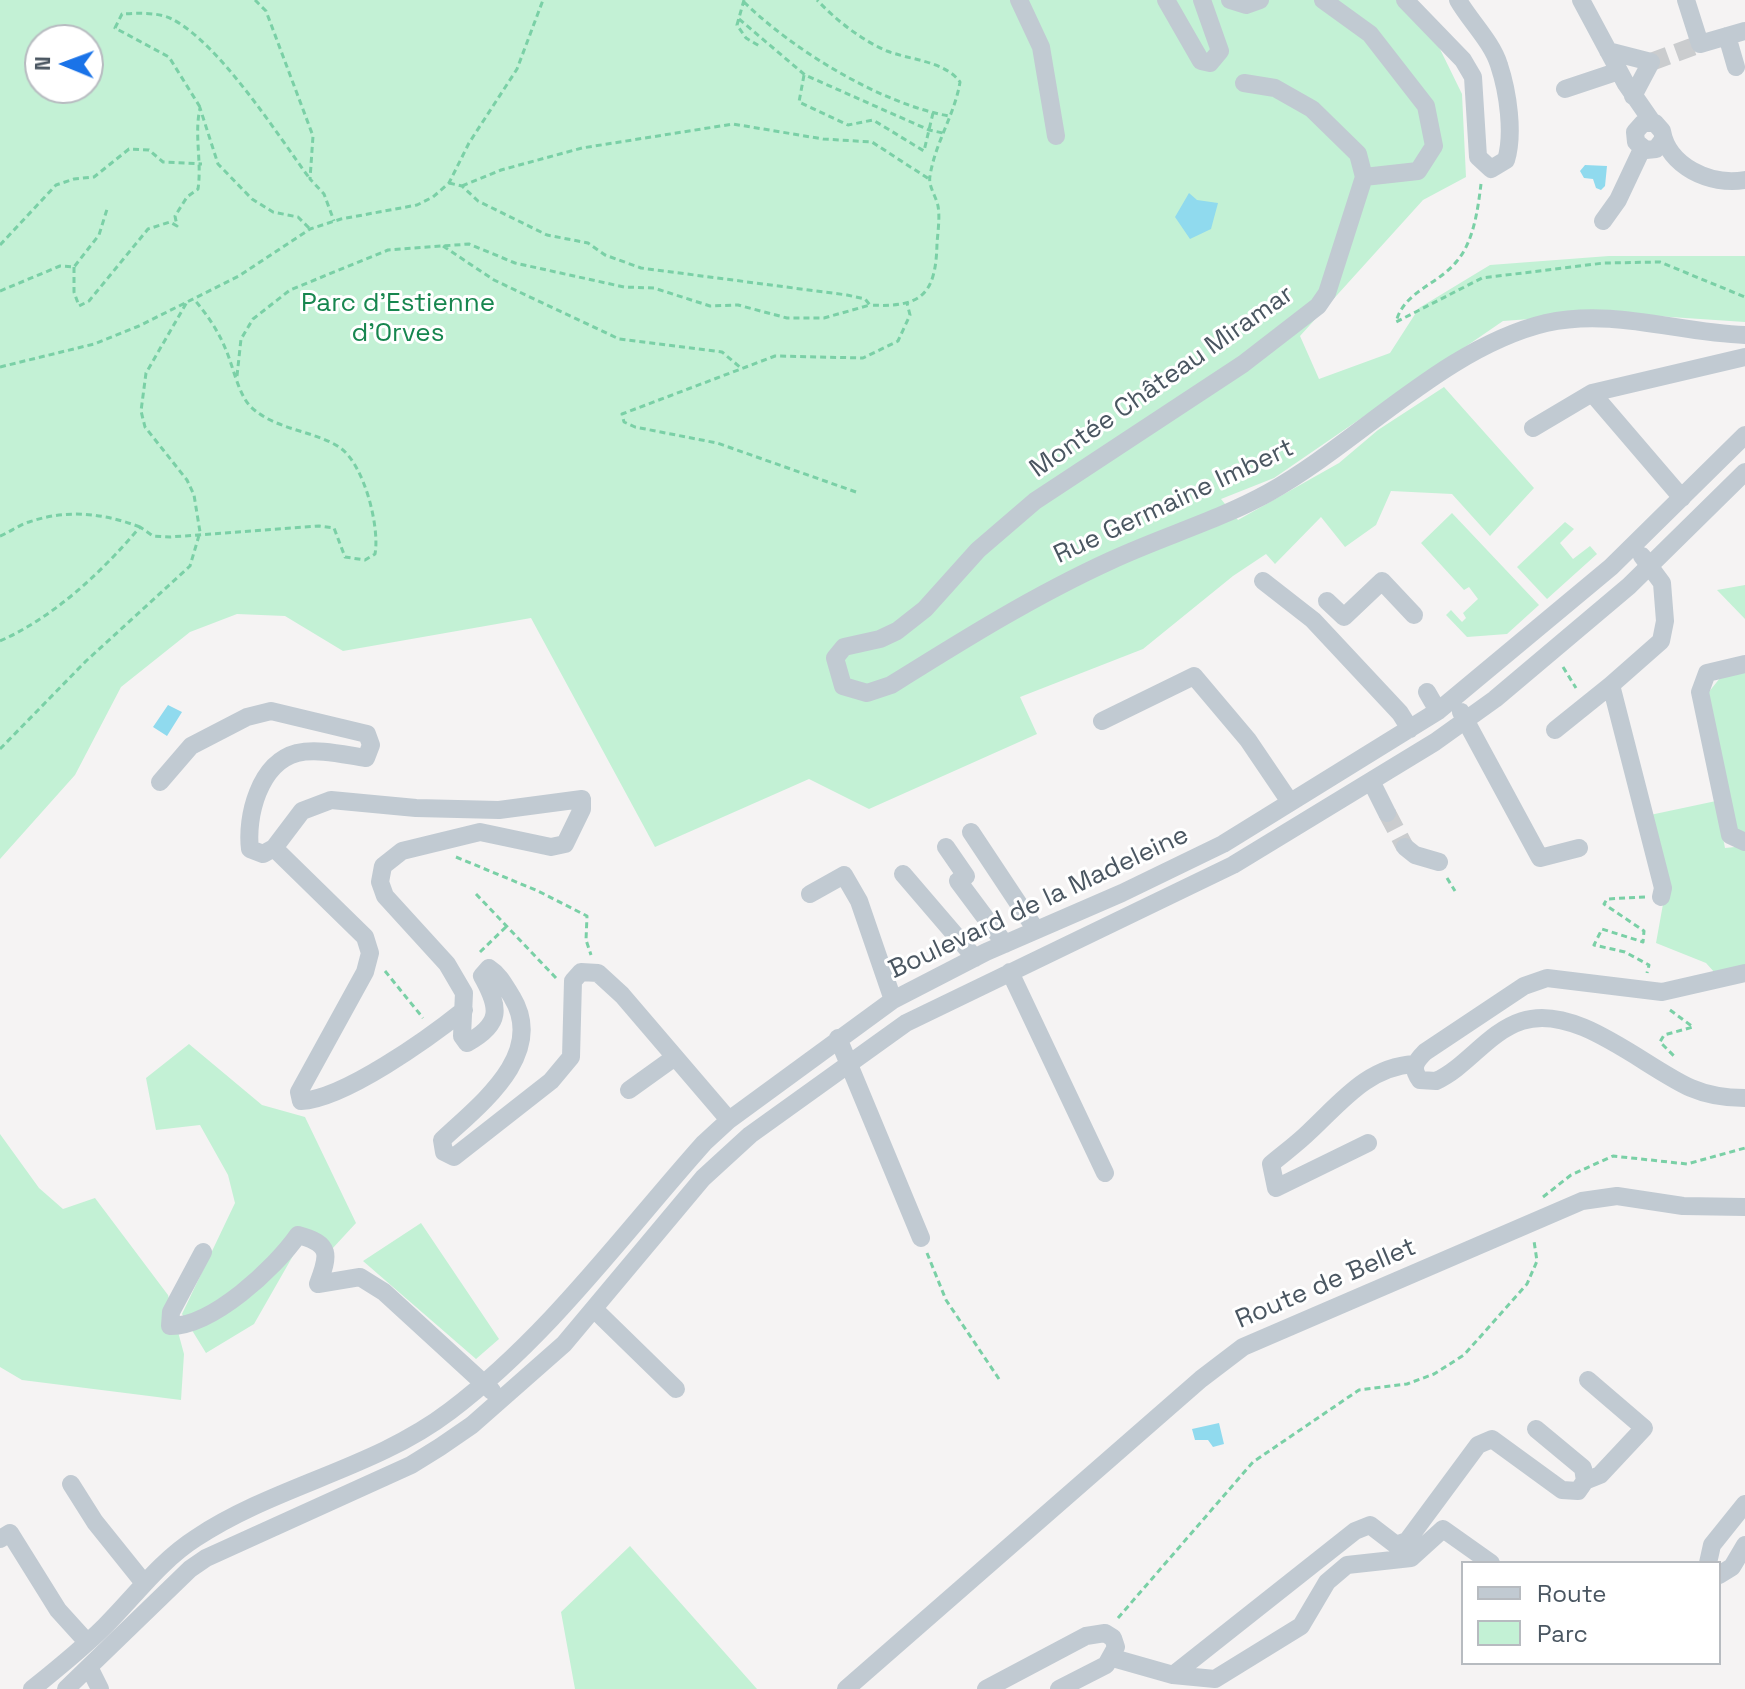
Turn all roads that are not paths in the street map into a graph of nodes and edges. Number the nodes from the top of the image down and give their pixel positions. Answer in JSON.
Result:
{"nodes":[{"id":1,"x":1019,"y":0,"type":"edge"},
{"id":2,"x":1166,"y":0,"type":"edge"},
{"id":3,"x":1202,"y":0,"type":"edge"},
{"id":4,"x":1230,"y":0,"type":"edge"},
{"id":5,"x":1260,"y":0,"type":"edge"},
{"id":6,"x":1323,"y":0,"type":"edge"},
{"id":7,"x":1405,"y":0,"type":"edge"},
{"id":8,"x":1458,"y":0,"type":"edge"},
{"id":9,"x":1581,"y":0,"type":"edge"},
{"id":10,"x":1686,"y":0,"type":"edge"},
{"id":11,"x":1736,"y":34,"type":"edge"},
{"id":12,"x":1608,"y":51,"type":"junction"},
{"id":13,"x":1736,"y":67,"type":"dead end"},
{"id":14,"x":1619,"y":71,"type":"junction"},
{"id":15,"x":1244,"y":83,"type":"dead end"},
{"id":16,"x":1565,"y":89,"type":"dead end"},
{"id":17,"x":1633,"y":96,"type":"junction"},
{"id":18,"x":1645,"y":125,"type":"junction"},
{"id":19,"x":1056,"y":136,"type":"dead end"},
{"id":20,"x":1662,"y":141,"type":"junction"},
{"id":21,"x":1642,"y":149,"type":"junction"},
{"id":22,"x":1364,"y":177,"type":"junction"},
{"id":23,"x":1745,"y":180,"type":"edge"},
{"id":24,"x":1603,"y":221,"type":"dead end"},
{"id":25,"x":1745,"y":335,"type":"edge"},
{"id":26,"x":1745,"y":357,"type":"edge"},
{"id":27,"x":1592,"y":393,"type":"junction"},
{"id":28,"x":1533,"y":428,"type":"dead end"},
{"id":29,"x":1745,"y":435,"type":"edge"},
{"id":30,"x":1745,"y":472,"type":"edge"},
{"id":31,"x":1682,"y":498,"type":"junction"},
{"id":32,"x":1633,"y":545,"type":"junction"},
{"id":33,"x":1649,"y":566,"type":"junction"},
{"id":34,"x":1263,"y":581,"type":"dead end"},
{"id":35,"x":1327,"y":601,"type":"dead end"},
{"id":36,"x":925,"y":609,"type":"joint"},
{"id":37,"x":1414,"y":615,"type":"dead end"},
{"id":38,"x":1745,"y":664,"type":"edge"},
{"id":39,"x":1460,"y":669,"type":"dead end"},
{"id":40,"x":1473,"y":684,"type":"junction"},
{"id":41,"x":1611,"y":685,"type":"junction"},
{"id":42,"x":1427,"y":692,"type":"dead end"},
{"id":43,"x":1445,"y":705,"type":"junction"},
{"id":44,"x":1467,"y":720,"type":"junction"},
{"id":45,"x":1102,"y":721,"type":"dead end"},
{"id":46,"x":1410,"y":729,"type":"junction"},
{"id":47,"x":1555,"y":730,"type":"dead end"},
{"id":48,"x":1371,"y":781,"type":"junction"},
{"id":49,"x":160,"y":782,"type":"dead end"},
{"id":50,"x":1290,"y":802,"type":"junction"},
{"id":51,"x":1273,"y":813,"type":"junction"},
{"id":52,"x":1387,"y":813,"type":"tunnel mouth"},
{"id":53,"x":971,"y":832,"type":"dead end"},
{"id":54,"x":1286,"y":834,"type":"junction"},
{"id":55,"x":1745,"y":842,"type":"edge"},
{"id":56,"x":946,"y":847,"type":"dead end"},
{"id":57,"x":1405,"y":847,"type":"tunnel mouth"},
{"id":58,"x":274,"y":848,"type":"junction"},
{"id":59,"x":1579,"y":848,"type":"dead end"},
{"id":60,"x":1439,"y":862,"type":"dead end"},
{"id":61,"x":903,"y":874,"type":"dead end"},
{"id":62,"x":810,"y":894,"type":"dead end"},
{"id":63,"x":1661,"y":897,"type":"road end"},
{"id":64,"x":1036,"y":930,"type":"junction"},
{"id":65,"x":1005,"y":944,"type":"junction"},
{"id":66,"x":975,"y":958,"type":"junction"},
{"id":67,"x":1010,"y":972,"type":"junction"},
{"id":68,"x":1745,"y":973,"type":"edge"},
{"id":69,"x":893,"y":1000,"type":"junction"},
{"id":70,"x":464,"y":1010,"type":"junction"},
{"id":71,"x":838,"y":1038,"type":"junction"},
{"id":72,"x":675,"y":1057,"type":"junction"},
{"id":73,"x":850,"y":1063,"type":"junction"},
{"id":74,"x":1414,"y":1064,"type":"junction"},
{"id":75,"x":629,"y":1090,"type":"dead end"},
{"id":76,"x":1745,"y":1098,"type":"edge"},
{"id":77,"x":729,"y":1120,"type":"junction"},
{"id":78,"x":1368,"y":1143,"type":"dead end"},
{"id":79,"x":1105,"y":1173,"type":"dead end"},
{"id":80,"x":668,"y":1184,"type":"junction"},
{"id":81,"x":686,"y":1199,"type":"junction"},
{"id":82,"x":1745,"y":1207,"type":"edge"},
{"id":83,"x":921,"y":1238,"type":"road end"},
{"id":84,"x":203,"y":1252,"type":"dead end"},
{"id":85,"x":595,"y":1310,"type":"junction"},
{"id":86,"x":1588,"y":1380,"type":"dead end"},
{"id":87,"x":485,"y":1382,"type":"junction"},
{"id":88,"x":676,"y":1389,"type":"dead end"},
{"id":89,"x":500,"y":1401,"type":"junction"},
{"id":90,"x":1536,"y":1429,"type":"dead end"},
{"id":91,"x":1585,"y":1481,"type":"junction"},
{"id":92,"x":71,"y":1484,"type":"dead end"},
{"id":93,"x":1745,"y":1504,"type":"edge"},
{"id":94,"x":243,"y":1513,"type":"junction"},
{"id":95,"x":251,"y":1536,"type":"junction"},
{"id":96,"x":0,"y":1539,"type":"edge"},
{"id":97,"x":1745,"y":1545,"type":"edge"},
{"id":98,"x":1488,"y":1561,"type":"edge"},
{"id":99,"x":1708,"y":1561,"type":"edge"},
{"id":100,"x":1721,"y":1574,"type":"edge"},
{"id":101,"x":144,"y":1583,"type":"junction"},
{"id":102,"x":87,"y":1642,"type":"junction"},
{"id":103,"x":1113,"y":1658,"type":"junction"},
{"id":104,"x":90,"y":1669,"type":"junction"},
{"id":105,"x":1173,"y":1675,"type":"junction"},
{"id":106,"x":32,"y":1689,"type":"edge"},
{"id":107,"x":66,"y":1689,"type":"edge"},
{"id":108,"x":100,"y":1689,"type":"edge"},
{"id":109,"x":846,"y":1689,"type":"edge"},
{"id":110,"x":986,"y":1689,"type":"edge"},
{"id":111,"x":1059,"y":1689,"type":"edge"}],
"edges":[{"from":1,"to":19,"type":"street"},
{"from":2,"to":3,"type":"street"},
{"from":4,"to":5,"type":"street"},
{"from":6,"to":22,"type":"street"},
{"from":7,"to":8,"type":"street"},
{"from":9,"to":12,"type":"street"},
{"from":10,"to":11,"type":"street"},
{"from":11,"to":13,"type":"street"},
{"from":12,"to":14,"type":"street"},
{"from":12,"to":17,"type":"street"},
{"from":14,"to":16,"type":"street"},
{"from":14,"to":17,"type":"street"},
{"from":15,"to":22,"type":"street"},
{"from":17,"to":18,"type":"street"},
{"from":18,"to":20,"type":"street"},
{"from":18,"to":21,"type":"street"},
{"from":20,"to":21,"type":"street"},
{"from":20,"to":23,"type":"street"},
{"from":21,"to":24,"type":"street"},
{"from":22,"to":36,"type":"street","name":"Montée Château Miramar"},
{"from":25,"to":36,"type":"street","name":"Rue Germaine Imbert"},
{"from":26,"to":27,"type":"street"},
{"from":27,"to":28,"type":"street"},
{"from":27,"to":31,"type":"street"},
{"from":29,"to":31,"type":"street","name":"Boulevard de la Madeleine"},
{"from":30,"to":33,"type":"street","name":"Boulevard de la Madeleine"},
{"from":31,"to":32,"type":"street","name":"Boulevard de la Madeleine"},
{"from":32,"to":33,"type":"street"},
{"from":32,"to":40,"type":"street","name":"Boulevard de la Madeleine"},
{"from":33,"to":41,"type":"street"},
{"from":33,"to":44,"type":"street","name":"Boulevard de la Madeleine"},
{"from":34,"to":46,"type":"street"},
{"from":35,"to":37,"type":"street"},
{"from":38,"to":55,"type":"street"},
{"from":39,"to":40,"type":"street"},
{"from":40,"to":43,"type":"street","name":"Boulevard de la Madeleine"},
{"from":41,"to":47,"type":"street"},
{"from":41,"to":63,"type":"street"},
{"from":42,"to":43,"type":"street"},
{"from":43,"to":44,"type":"street"},
{"from":43,"to":46,"type":"street","name":"Boulevard de la Madeleine"},
{"from":44,"to":48,"type":"street","name":"Boulevard de la Madeleine"},
{"from":44,"to":59,"type":"street"},
{"from":45,"to":50,"type":"street"},
{"from":46,"to":50,"type":"street","name":"Boulevard de la Madeleine"},
{"from":48,"to":52,"type":"street"},
{"from":48,"to":54,"type":"street","name":"Boulevard de la Madeleine"},
{"from":49,"to":58,"type":"street"},
{"from":50,"to":51,"type":"street","name":"Boulevard de la Madeleine"},
{"from":51,"to":54,"type":"street"},
{"from":51,"to":64,"type":"street","name":"Boulevard de la Madeleine"},
{"from":53,"to":64,"type":"street"},
{"from":54,"to":67,"type":"street","name":"Boulevard de la Madeleine"},
{"from":56,"to":65,"type":"street"},
{"from":57,"to":60,"type":"street"},
{"from":58,"to":70,"type":"street"},
{"from":58,"to":70,"type":"street"},
{"from":61,"to":66,"type":"street"},
{"from":62,"to":69,"type":"street"},
{"from":64,"to":65,"type":"street","name":"Boulevard de la Madeleine"},
{"from":65,"to":66,"type":"street","name":"Boulevard de la Madeleine"},
{"from":66,"to":69,"type":"street","name":"Boulevard de la Madeleine"},
{"from":67,"to":73,"type":"street","name":"Boulevard de la Madeleine"},
{"from":67,"to":79,"type":"street"},
{"from":68,"to":74,"type":"street"},
{"from":69,"to":71,"type":"street","name":"Boulevard de la Madeleine"},
{"from":70,"to":72,"type":"street"},
{"from":71,"to":73,"type":"street"},
{"from":71,"to":77,"type":"street","name":"Boulevard de la Madeleine"},
{"from":72,"to":75,"type":"street"},
{"from":72,"to":77,"type":"street"},
{"from":73,"to":81,"type":"street","name":"Boulevard de la Madeleine"},
{"from":73,"to":83,"type":"street"},
{"from":74,"to":76,"type":"street"},
{"from":74,"to":78,"type":"street"},
{"from":77,"to":80,"type":"street","name":"Boulevard de la Madeleine"},
{"from":80,"to":81,"type":"street"},
{"from":80,"to":87,"type":"street","name":"Boulevard de la Madeleine"},
{"from":81,"to":85,"type":"street","name":"Boulevard de la Madeleine"},
{"from":82,"to":109,"type":"street","name":"Route de Bellet"},
{"from":84,"to":87,"type":"street"},
{"from":85,"to":88,"type":"street"},
{"from":85,"to":89,"type":"street","name":"Boulevard de la Madeleine"},
{"from":86,"to":91,"type":"street"},
{"from":87,"to":89,"type":"street"},
{"from":87,"to":94,"type":"street","name":"Boulevard de la Madeleine"},
{"from":89,"to":95,"type":"street","name":"Boulevard de la Madeleine"},
{"from":90,"to":91,"type":"street"},
{"from":91,"to":105,"type":"street"},
{"from":92,"to":101,"type":"street"},
{"from":93,"to":99,"type":"street"},
{"from":94,"to":95,"type":"street"},
{"from":94,"to":101,"type":"street","name":"Boulevard de la Madeleine"},
{"from":95,"to":104,"type":"street","name":"Boulevard de la Madeleine"},
{"from":96,"to":102,"type":"street"},
{"from":97,"to":100,"type":"street"},
{"from":98,"to":105,"type":"street"},
{"from":101,"to":102,"type":"street","name":"Boulevard de la Madeleine"},
{"from":102,"to":106,"type":"street","name":"Boulevard de la Madeleine"},
{"from":103,"to":105,"type":"street"},
{"from":103,"to":110,"type":"street"},
{"from":103,"to":111,"type":"street"},
{"from":104,"to":107,"type":"street","name":"Boulevard de la Madeleine"},
{"from":104,"to":108,"type":"street"}]}
